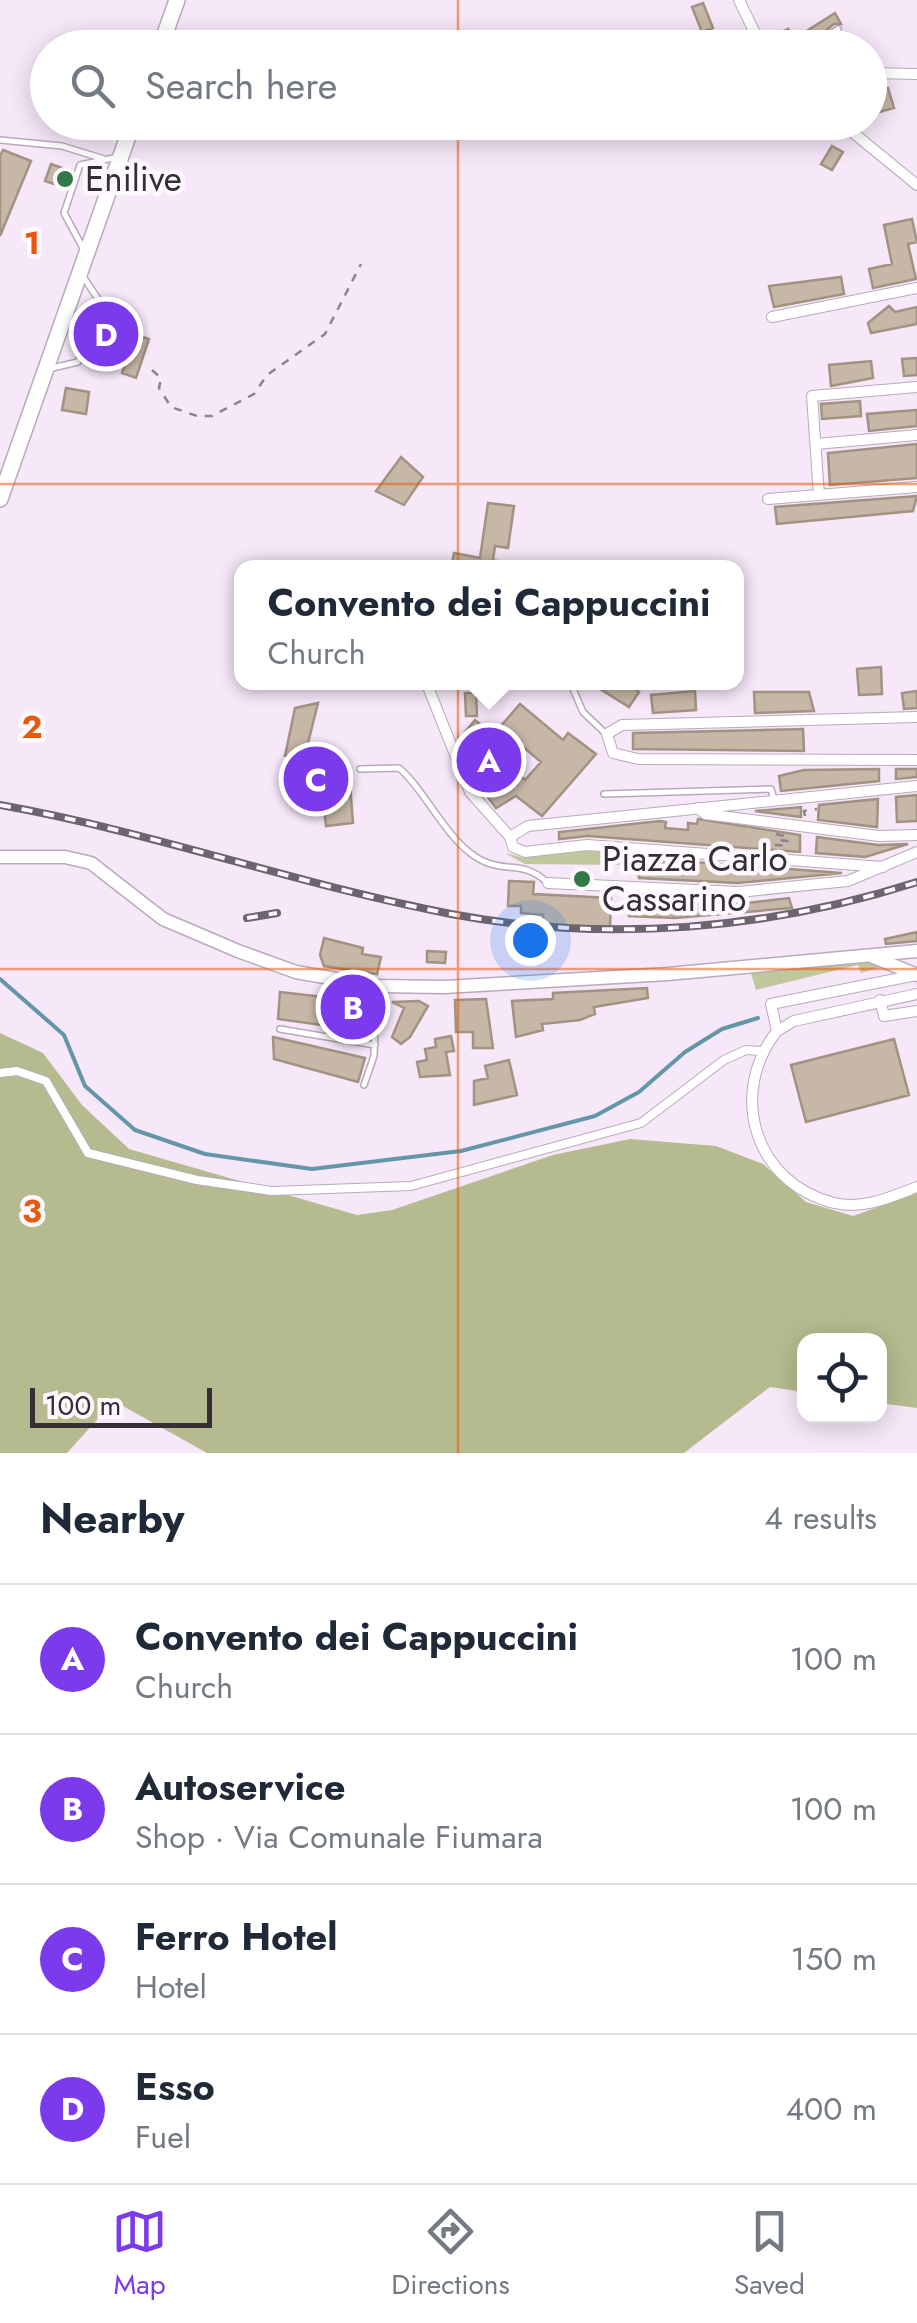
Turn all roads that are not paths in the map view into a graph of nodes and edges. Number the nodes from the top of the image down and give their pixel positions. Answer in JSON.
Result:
{"nodes":[{"id":1,"x":177,"y":0,"type":"edge"},
{"id":2,"x":739,"y":0,"type":"edge"},
{"id":3,"x":166,"y":30,"type":"edge"},
{"id":4,"x":753,"y":30,"type":"edge"},
{"id":5,"x":887,"y":73,"type":"edge"},
{"id":6,"x":917,"y":74,"type":"edge"},
{"id":7,"x":0,"y":140,"type":"edge"},
{"id":8,"x":124,"y":140,"type":"edge"},
{"id":9,"x":862,"y":140,"type":"edge"},
{"id":10,"x":114,"y":158,"type":"junction"},
{"id":11,"x":917,"y":185,"type":"edge"},
{"id":12,"x":87,"y":254,"type":"junction"},
{"id":13,"x":80,"y":272,"type":"junction"},
{"id":14,"x":917,"y":288,"type":"edge"},
{"id":15,"x":772,"y":318,"type":"dead end"},
{"id":16,"x":46,"y":370,"type":"junction"},
{"id":17,"x":917,"y":387,"type":"edge"},
{"id":18,"x":917,"y":436,"type":"edge"},
{"id":19,"x":816,"y":444,"type":"junction"},
{"id":20,"x":917,"y":487,"type":"edge"},
{"id":21,"x":819,"y":495,"type":"junction"},
{"id":22,"x":768,"y":498,"type":"dead end"},
{"id":23,"x":0,"y":499,"type":"edge"},
{"id":24,"x":429,"y":690,"type":"edge"},
{"id":25,"x":574,"y":690,"type":"edge"},
{"id":26,"x":917,"y":718,"type":"edge"},
{"id":27,"x":608,"y":734,"type":"junction"},
{"id":28,"x":917,"y":760,"type":"edge"},
{"id":29,"x":360,"y":770,"type":"dead end"},
{"id":30,"x":917,"y":786,"type":"edge"},
{"id":31,"x":604,"y":794,"type":"dead end"},
{"id":32,"x":774,"y":799,"type":"junction"},
{"id":33,"x":698,"y":808,"type":"junction"},
{"id":34,"x":917,"y":835,"type":"edge"},
{"id":35,"x":510,"y":836,"type":"junction"},
{"id":36,"x":917,"y":852,"type":"edge"},
{"id":37,"x":0,"y":857,"type":"edge"},
{"id":38,"x":883,"y":867,"type":"junction"},
{"id":39,"x":548,"y":882,"type":"joint"},
{"id":40,"x":869,"y":956,"type":"junction"},
{"id":41,"x":907,"y":957,"type":"edge"},
{"id":42,"x":913,"y":975,"type":"edge"},
{"id":43,"x":874,"y":982,"type":"junction"},
{"id":44,"x":376,"y":986,"type":"junction"},
{"id":45,"x":914,"y":994,"type":"edge"},
{"id":46,"x":880,"y":1000,"type":"junction"},
{"id":47,"x":917,"y":1010,"type":"edge"},
{"id":48,"x":280,"y":1029,"type":"dead end"},
{"id":49,"x":777,"y":1031,"type":"junction"},
{"id":50,"x":375,"y":1045,"type":"junction"},
{"id":51,"x":761,"y":1051,"type":"junction"},
{"id":52,"x":0,"y":1073,"type":"edge"},
{"id":53,"x":364,"y":1084,"type":"dead end"},
{"id":54,"x":917,"y":1187,"type":"edge"}],
"edges":[{"from":1,"to":3,"type":"main road"},
{"from":2,"to":4,"type":"street"},
{"from":5,"to":6,"type":"street"},
{"from":7,"to":10,"type":"lane"},
{"from":8,"to":10,"type":"main road"},
{"from":9,"to":11,"type":"street"},
{"from":10,"to":12,"type":"main road"},
{"from":10,"to":12,"type":"lane"},
{"from":12,"to":13,"type":"main road"},
{"from":13,"to":16,"type":"main road"},
{"from":13,"to":16,"type":"lane"},
{"from":14,"to":15,"type":"street"},
{"from":16,"to":23,"type":"main road"},
{"from":17,"to":19,"type":"street"},
{"from":18,"to":19,"type":"street"},
{"from":19,"to":21,"type":"street"},
{"from":20,"to":21,"type":"street"},
{"from":21,"to":22,"type":"street"},
{"from":24,"to":35,"type":"street"},
{"from":25,"to":27,"type":"lane"},
{"from":26,"to":27,"type":"street"},
{"from":27,"to":28,"type":"street"},
{"from":29,"to":39,"type":"lane"},
{"from":30,"to":32,"type":"street"},
{"from":31,"to":32,"type":"lane"},
{"from":32,"to":33,"type":"street"},
{"from":33,"to":34,"type":"street"},
{"from":33,"to":35,"type":"street"},
{"from":35,"to":38,"type":"street"},
{"from":36,"to":38,"type":"street"},
{"from":37,"to":44,"type":"street"},
{"from":38,"to":39,"type":"street"},
{"from":40,"to":41,"type":"street"},
{"from":40,"to":41,"type":"street"},
{"from":40,"to":44,"type":"street"},
{"from":41,"to":42,"type":"street"},
{"from":41,"to":43,"type":"street"},
{"from":42,"to":43,"type":"street"},
{"from":42,"to":45,"type":"street"},
{"from":43,"to":49,"type":"street"},
{"from":44,"to":50,"type":"lane"},
{"from":45,"to":46,"type":"street"},
{"from":46,"to":47,"type":"street"},
{"from":46,"to":49,"type":"street"},
{"from":48,"to":50,"type":"lane"},
{"from":49,"to":51,"type":"street"},
{"from":50,"to":53,"type":"lane"},
{"from":51,"to":52,"type":"street"},
{"from":51,"to":54,"type":"street"}]}
